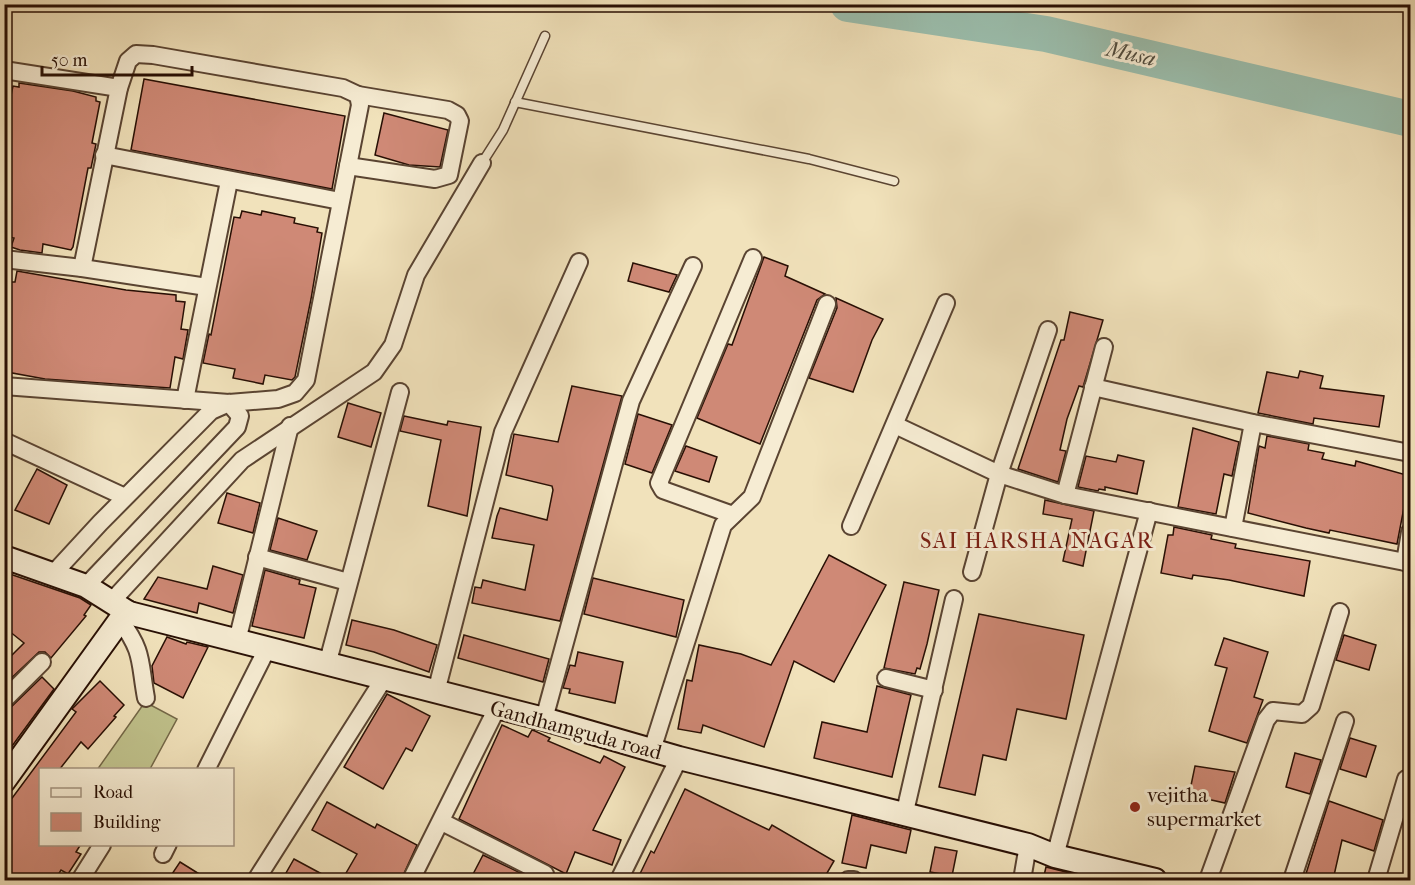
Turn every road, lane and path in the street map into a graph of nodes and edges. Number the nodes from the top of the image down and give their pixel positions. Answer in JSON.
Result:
{"nodes":[{"id":1,"x":545,"y":36,"type":"dead end"},
{"id":2,"x":4,"y":70,"type":"edge"},
{"id":3,"x":118,"y":88,"type":"junction"},
{"id":4,"x":358,"y":95,"type":"junction"},
{"id":5,"x":515,"y":102,"type":"junction"},
{"id":6,"x":104,"y":155,"type":"junction"},
{"id":7,"x":482,"y":163,"type":"joint"},
{"id":8,"x":348,"y":166,"type":"junction"},
{"id":9,"x":228,"y":181,"type":"junction"},
{"id":10,"x":894,"y":181,"type":"dead end"},
{"id":11,"x":340,"y":201,"type":"junction"},
{"id":12,"x":753,"y":258,"type":"dead end"},
{"id":13,"x":4,"y":260,"type":"edge"},
{"id":14,"x":579,"y":262,"type":"dead end"},
{"id":15,"x":693,"y":266,"type":"dead end"},
{"id":16,"x":82,"y":268,"type":"junction"},
{"id":17,"x":207,"y":287,"type":"junction"},
{"id":18,"x":946,"y":303,"type":"dead end"},
{"id":19,"x":827,"y":304,"type":"dead end"},
{"id":20,"x":1048,"y":330,"type":"dead end"},
{"id":21,"x":1104,"y":347,"type":"dead end"},
{"id":22,"x":4,"y":386,"type":"edge"},
{"id":23,"x":1093,"y":387,"type":"junction"},
{"id":24,"x":400,"y":393,"type":"dead end"},
{"id":25,"x":185,"y":400,"type":"junction"},
{"id":26,"x":230,"y":403,"type":"junction"},
{"id":27,"x":1253,"y":423,"type":"junction"},
{"id":28,"x":895,"y":425,"type":"junction"},
{"id":29,"x":290,"y":426,"type":"junction"},
{"id":30,"x":4,"y":441,"type":"edge"},
{"id":31,"x":1410,"y":453,"type":"edge"},
{"id":32,"x":999,"y":474,"type":"junction"},
{"id":33,"x":1065,"y":495,"type":"junction"},
{"id":34,"x":125,"y":497,"type":"junction"},
{"id":35,"x":1149,"y":511,"type":"junction"},
{"id":36,"x":733,"y":515,"type":"junction"},
{"id":37,"x":851,"y":526,"type":"dead end"},
{"id":38,"x":1233,"y":528,"type":"junction"},
{"id":39,"x":1410,"y":532,"type":"edge"},
{"id":40,"x":4,"y":557,"type":"edge"},
{"id":41,"x":257,"y":557,"type":"junction"},
{"id":42,"x":1408,"y":562,"type":"edge"},
{"id":43,"x":972,"y":572,"type":"dead end"},
{"id":44,"x":53,"y":574,"type":"junction"},
{"id":45,"x":348,"y":582,"type":"junction"},
{"id":46,"x":86,"y":586,"type":"junction"},
{"id":47,"x":954,"y":599,"type":"dead end"},
{"id":48,"x":120,"y":611,"type":"junction"},
{"id":49,"x":1340,"y":612,"type":"dead end"},
{"id":50,"x":237,"y":641,"type":"junction"},
{"id":51,"x":267,"y":649,"type":"junction"},
{"id":52,"x":42,"y":662,"type":"dead end"},
{"id":53,"x":327,"y":665,"type":"junction"},
{"id":54,"x":885,"y":678,"type":"dead end"},
{"id":55,"x":383,"y":680,"type":"junction"},
{"id":56,"x":934,"y":690,"type":"junction"},
{"id":57,"x":436,"y":692,"type":"junction"},
{"id":58,"x":146,"y":698,"type":"dead end"},
{"id":59,"x":4,"y":700,"type":"edge"},
{"id":60,"x":497,"y":708,"type":"junction"},
{"id":61,"x":544,"y":719,"type":"junction"},
{"id":62,"x":1345,"y":721,"type":"dead end"},
{"id":63,"x":652,"y":750,"type":"junction"},
{"id":64,"x":679,"y":758,"type":"junction"},
{"id":65,"x":207,"y":768,"type":"edge"},
{"id":66,"x":1406,"y":779,"type":"dead end"},
{"id":67,"x":4,"y":781,"type":"edge"},
{"id":68,"x":904,"y":816,"type":"junction"},
{"id":69,"x":442,"y":822,"type":"junction"},
{"id":70,"x":1028,"y":844,"type":"junction"},
{"id":71,"x":102,"y":846,"type":"edge"},
{"id":72,"x":1055,"y":856,"type":"junction"},
{"id":73,"x":544,"y":874,"type":"dead end"},
{"id":74,"x":80,"y":880,"type":"edge"},
{"id":75,"x":256,"y":880,"type":"edge"},
{"id":76,"x":411,"y":880,"type":"edge"},
{"id":77,"x":619,"y":880,"type":"edge"},
{"id":78,"x":848,"y":880,"type":"edge"},
{"id":79,"x":854,"y":880,"type":"edge"},
{"id":80,"x":1022,"y":880,"type":"edge"},
{"id":81,"x":1155,"y":880,"type":"edge"},
{"id":82,"x":1208,"y":880,"type":"edge"},
{"id":83,"x":1292,"y":880,"type":"edge"},
{"id":84,"x":1376,"y":880,"type":"edge"}],
"edges":[{"from":1,"to":5,"type":"lane"},
{"from":2,"to":3,"type":"street"},
{"from":3,"to":4,"type":"street"},
{"from":3,"to":6,"type":"street"},
{"from":4,"to":8,"type":"street"},
{"from":4,"to":8,"type":"street"},
{"from":5,"to":7,"type":"lane"},
{"from":5,"to":10,"type":"lane"},
{"from":6,"to":9,"type":"street"},
{"from":6,"to":16,"type":"street"},
{"from":7,"to":29,"type":"street"},
{"from":8,"to":11,"type":"street"},
{"from":9,"to":11,"type":"street"},
{"from":9,"to":17,"type":"street"},
{"from":11,"to":26,"type":"street"},
{"from":12,"to":36,"type":"street"},
{"from":13,"to":16,"type":"street"},
{"from":14,"to":57,"type":"street"},
{"from":15,"to":61,"type":"street"},
{"from":16,"to":17,"type":"street"},
{"from":17,"to":25,"type":"street"},
{"from":18,"to":28,"type":"street"},
{"from":19,"to":36,"type":"street"},
{"from":20,"to":32,"type":"street"},
{"from":21,"to":23,"type":"street"},
{"from":22,"to":25,"type":"street"},
{"from":23,"to":27,"type":"street"},
{"from":23,"to":33,"type":"street"},
{"from":24,"to":45,"type":"street"},
{"from":25,"to":26,"type":"street"},
{"from":26,"to":34,"type":"street"},
{"from":26,"to":46,"type":"street"},
{"from":27,"to":31,"type":"street"},
{"from":27,"to":38,"type":"street"},
{"from":28,"to":32,"type":"street"},
{"from":28,"to":37,"type":"street"},
{"from":29,"to":41,"type":"street"},
{"from":29,"to":48,"type":"street"},
{"from":30,"to":34,"type":"street"},
{"from":32,"to":33,"type":"street"},
{"from":32,"to":43,"type":"street"},
{"from":33,"to":35,"type":"street"},
{"from":34,"to":44,"type":"street"},
{"from":35,"to":38,"type":"street"},
{"from":35,"to":72,"type":"street"},
{"from":36,"to":63,"type":"street"},
{"from":38,"to":42,"type":"street"},
{"from":39,"to":42,"type":"street"},
{"from":40,"to":44,"type":"street","name":"Gandhamguda road"},
{"from":41,"to":45,"type":"street"},
{"from":41,"to":50,"type":"street"},
{"from":44,"to":46,"type":"street","name":"Gandhamguda road"},
{"from":45,"to":53,"type":"street"},
{"from":46,"to":48,"type":"street","name":"Gandhamguda road"},
{"from":47,"to":56,"type":"street"},
{"from":48,"to":50,"type":"street","name":"Gandhamguda road"},
{"from":48,"to":58,"type":"street"},
{"from":48,"to":67,"type":"street"},
{"from":49,"to":82,"type":"street"},
{"from":50,"to":51,"type":"street","name":"Gandhamguda road"},
{"from":51,"to":53,"type":"street","name":"Gandhamguda road"},
{"from":51,"to":65,"type":"street"},
{"from":52,"to":59,"type":"street"},
{"from":53,"to":55,"type":"street","name":"Gandhamguda road"},
{"from":54,"to":56,"type":"street"},
{"from":55,"to":57,"type":"street","name":"Gandhamguda road"},
{"from":55,"to":75,"type":"street"},
{"from":56,"to":68,"type":"street"},
{"from":57,"to":60,"type":"street","name":"Gandhamguda road"},
{"from":60,"to":61,"type":"street","name":"Gandhamguda road"},
{"from":60,"to":69,"type":"street"},
{"from":61,"to":63,"type":"street","name":"Gandhamguda road"},
{"from":62,"to":83,"type":"street"},
{"from":63,"to":64,"type":"street","name":"Gandhamguda road"},
{"from":64,"to":68,"type":"street","name":"Gandhamguda road"},
{"from":64,"to":77,"type":"street"},
{"from":66,"to":84,"type":"street"},
{"from":68,"to":70,"type":"street","name":"Gandhamguda road"},
{"from":69,"to":73,"type":"street"},
{"from":69,"to":76,"type":"street"},
{"from":70,"to":72,"type":"street","name":"Gandhamguda road"},
{"from":70,"to":80,"type":"street"},
{"from":71,"to":74,"type":"street"},
{"from":72,"to":81,"type":"street","name":"Gandhamguda road"},
{"from":78,"to":79,"type":"street"}]}
